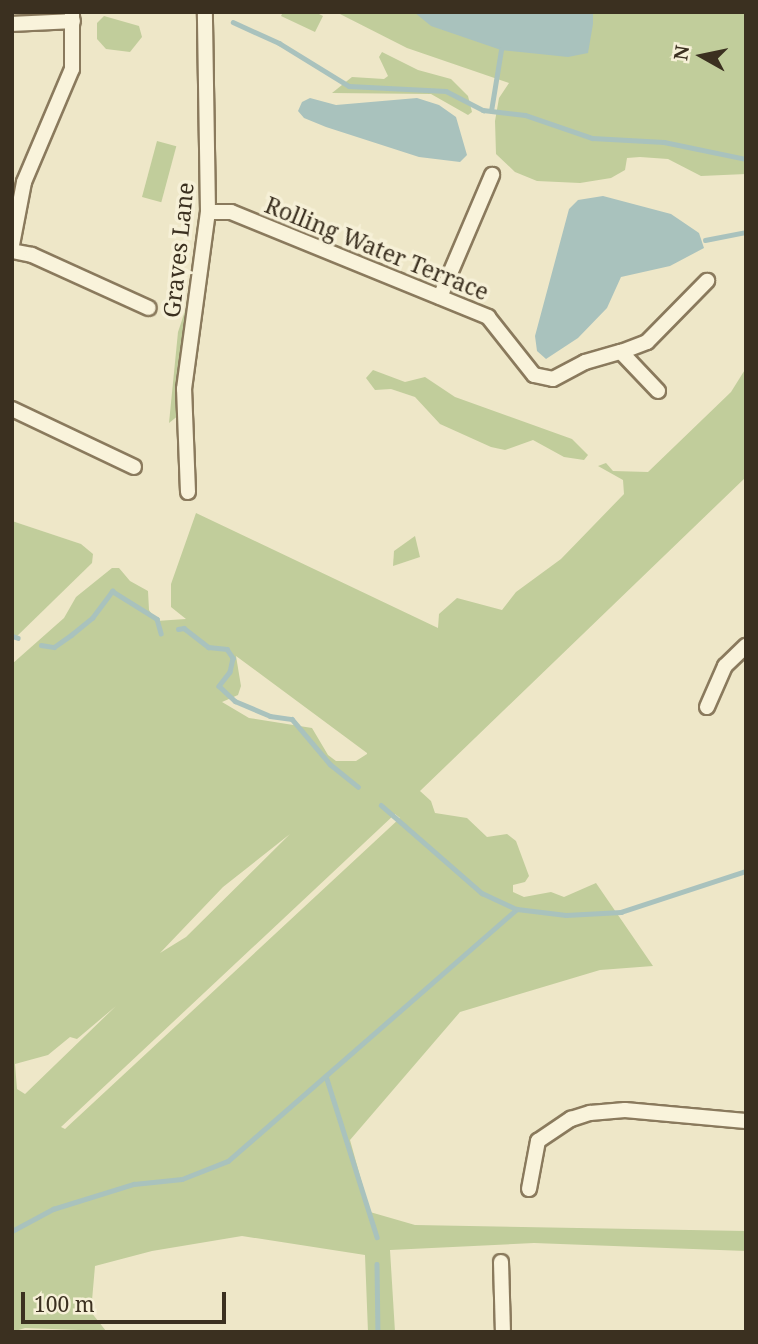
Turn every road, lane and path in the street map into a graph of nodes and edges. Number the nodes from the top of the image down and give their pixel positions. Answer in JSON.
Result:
{"nodes":[{"id":1,"x":205,"y":12,"type":"edge"},
{"id":2,"x":73,"y":17,"type":"edge"},
{"id":3,"x":12,"y":24,"type":"edge"},
{"id":4,"x":492,"y":175,"type":"dead end"},
{"id":5,"x":208,"y":212,"type":"junction"},
{"id":6,"x":12,"y":245,"type":"edge"},
{"id":7,"x":12,"y":251,"type":"edge"},
{"id":8,"x":707,"y":281,"type":"dead end"},
{"id":9,"x":440,"y":297,"type":"junction"},
{"id":10,"x":149,"y":308,"type":"dead end"},
{"id":11,"x":621,"y":352,"type":"junction"},
{"id":12,"x":658,"y":390,"type":"dead end"},
{"id":13,"x":12,"y":410,"type":"edge"},
{"id":14,"x":134,"y":467,"type":"dead end"},
{"id":15,"x":188,"y":492,"type":"dead end"},
{"id":16,"x":746,"y":646,"type":"edge"},
{"id":17,"x":707,"y":707,"type":"dead end"},
{"id":18,"x":746,"y":1121,"type":"edge"},
{"id":19,"x":529,"y":1189,"type":"dead end"},
{"id":20,"x":501,"y":1262,"type":"dead end"},
{"id":21,"x":503,"y":1332,"type":"edge"}],
"edges":[{"from":1,"to":5,"type":"street","name":"Graves Lane"},
{"from":2,"to":3,"type":"street"},
{"from":2,"to":6,"type":"street"},
{"from":4,"to":9,"type":"street"},
{"from":5,"to":9,"type":"street","name":"Rolling Water Terrace"},
{"from":5,"to":15,"type":"street","name":"Graves Lane"},
{"from":7,"to":10,"type":"street"},
{"from":8,"to":11,"type":"street","name":"Rolling Water Terrace"},
{"from":9,"to":11,"type":"street","name":"Rolling Water Terrace"},
{"from":11,"to":12,"type":"street"},
{"from":13,"to":14,"type":"street"},
{"from":16,"to":17,"type":"street"},
{"from":18,"to":19,"type":"street"},
{"from":20,"to":21,"type":"street"}]}
